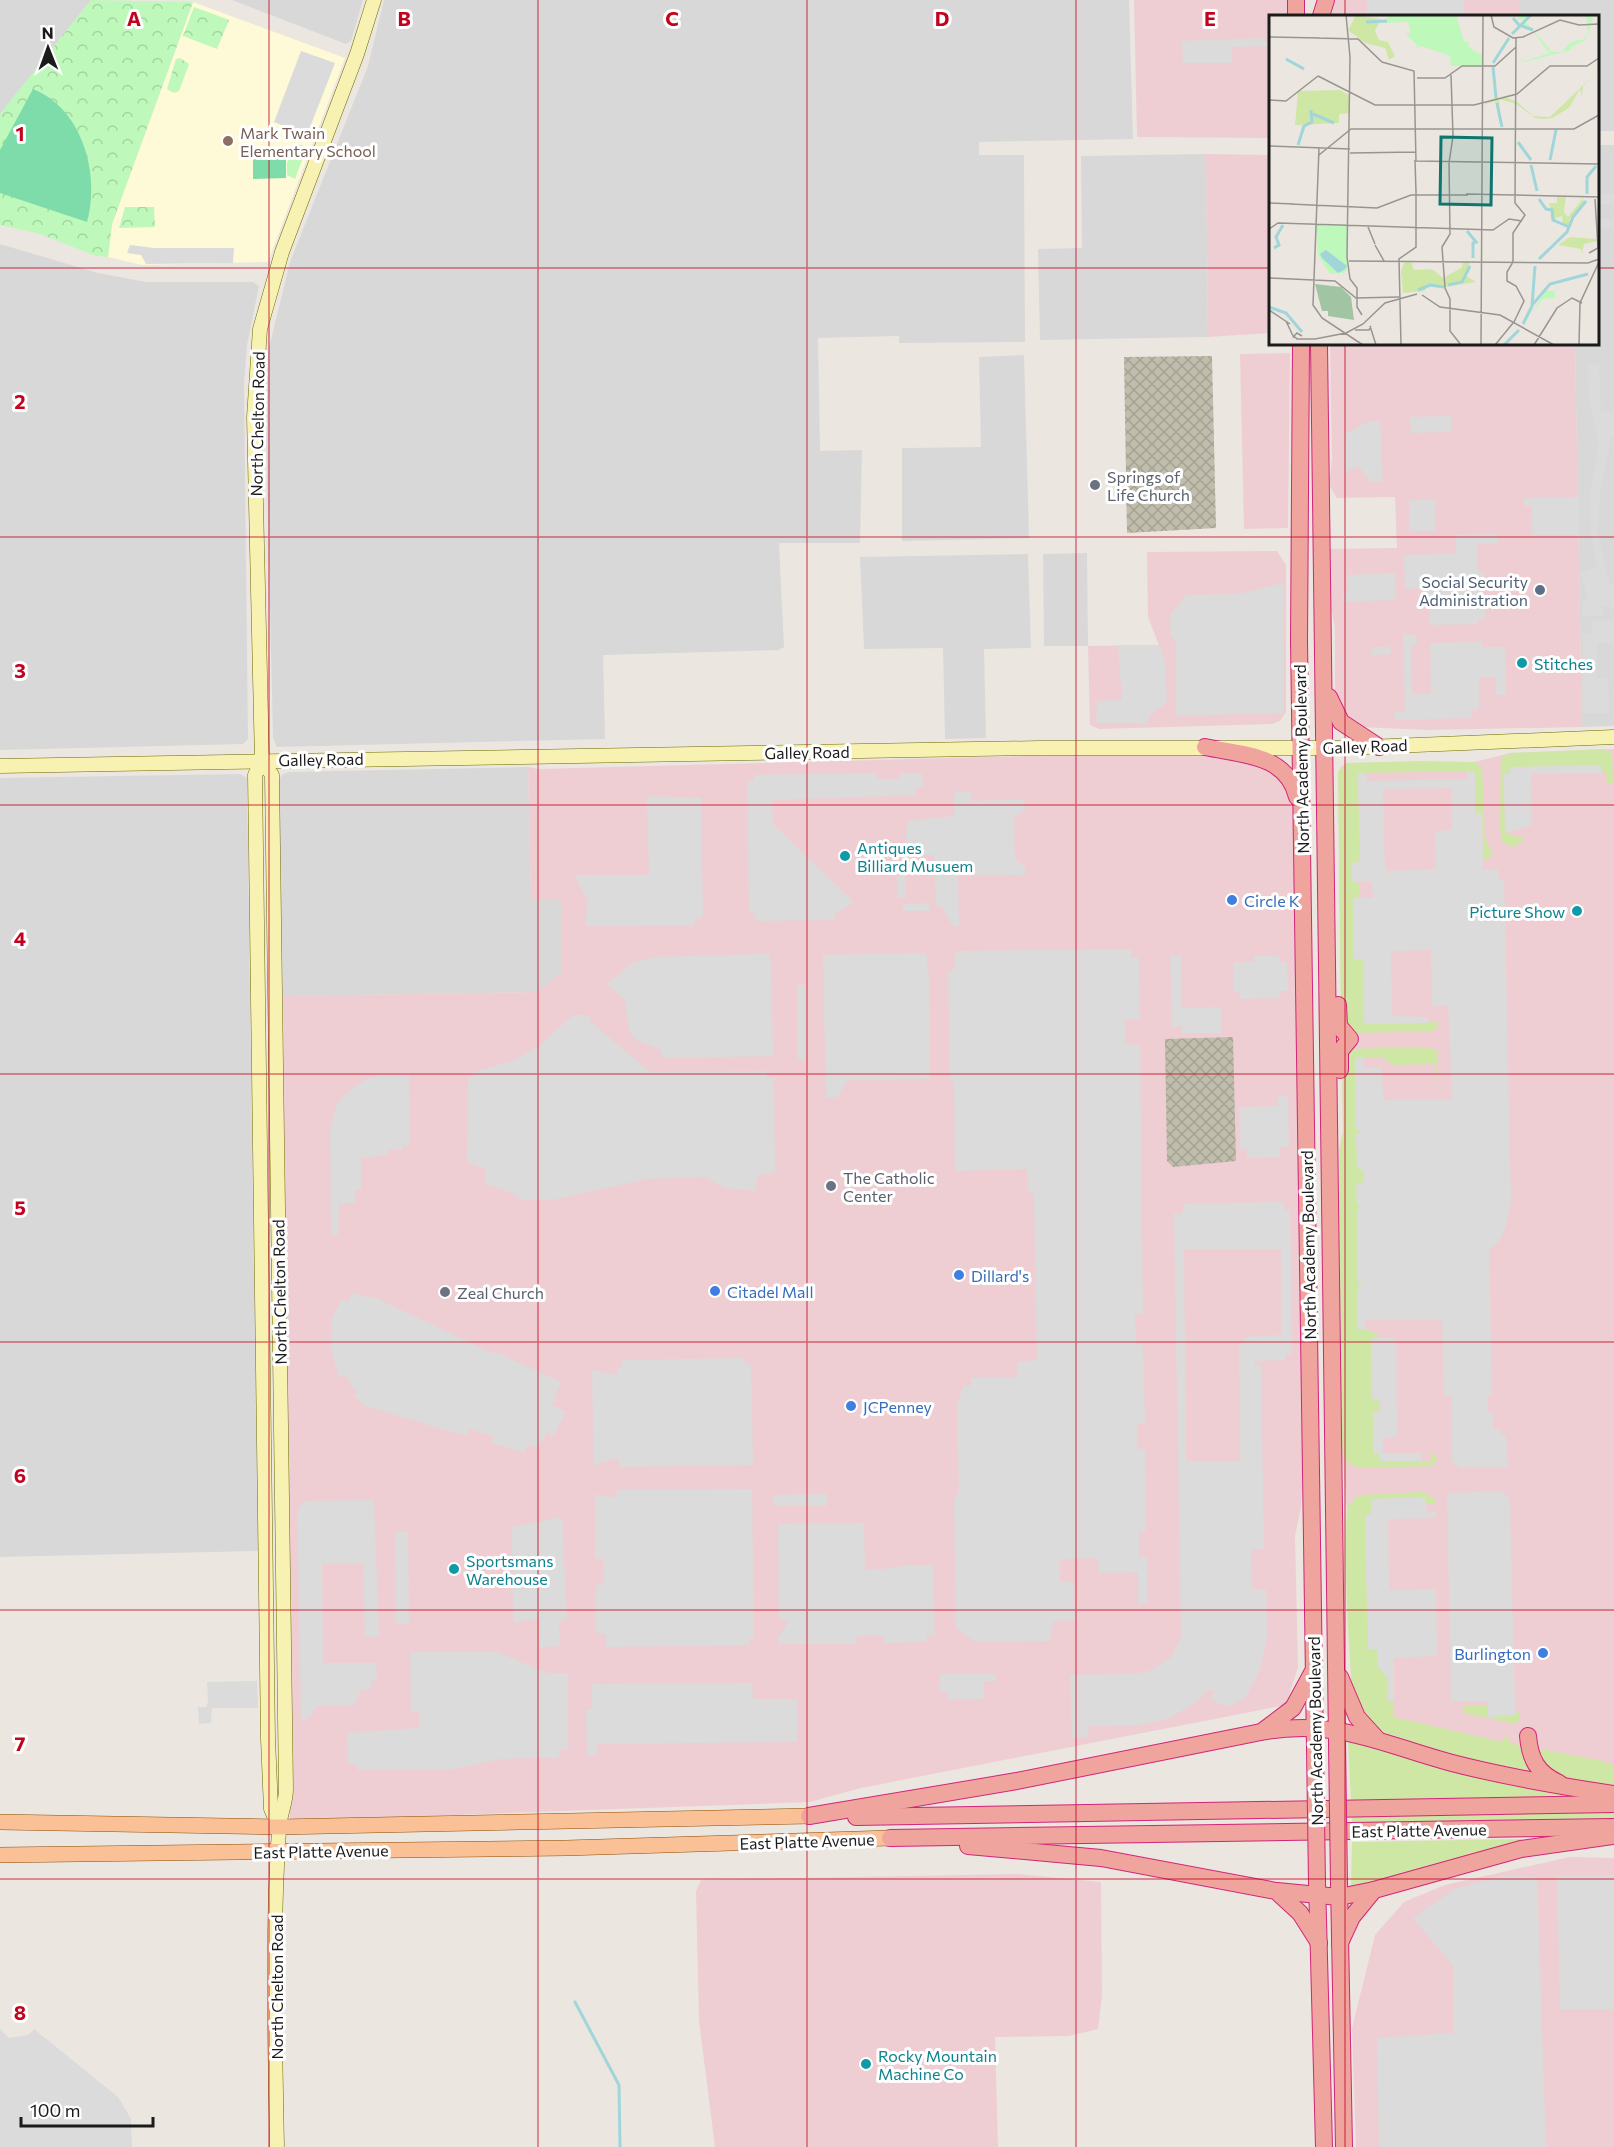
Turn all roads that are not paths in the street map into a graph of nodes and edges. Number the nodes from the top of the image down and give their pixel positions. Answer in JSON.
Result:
{"nodes":[{"id":1,"x":374,"y":0,"type":"edge"},
{"id":2,"x":1326,"y":0,"type":"edge"},
{"id":3,"x":1322,"y":15,"type":"edge"},
{"id":4,"x":1300,"y":345,"type":"edge"},
{"id":5,"x":1319,"y":345,"type":"edge"},
{"id":6,"x":1324,"y":684,"type":"junction"},
{"id":7,"x":1614,"y":737,"type":"edge"},
{"id":8,"x":1205,"y":747,"type":"junction"},
{"id":9,"x":1300,"y":747,"type":"junction"},
{"id":10,"x":1379,"y":747,"type":"junction"},
{"id":11,"x":1326,"y":748,"type":"junction"},
{"id":12,"x":261,"y":760,"type":"junction"},
{"id":13,"x":0,"y":766,"type":"edge"},
{"id":14,"x":1302,"y":819,"type":"junction"},
{"id":15,"x":1314,"y":1667,"type":"junction"},
{"id":16,"x":1336,"y":1668,"type":"junction"},
{"id":17,"x":1315,"y":1727,"type":"junction"},
{"id":18,"x":1260,"y":1732,"type":"junction"},
{"id":19,"x":1337,"y":1736,"type":"junction"},
{"id":20,"x":1528,"y":1736,"type":"dead end"},
{"id":21,"x":1378,"y":1739,"type":"junction"},
{"id":22,"x":1574,"y":1788,"type":"junction"},
{"id":23,"x":1614,"y":1794,"type":"edge"},
{"id":24,"x":1614,"y":1804,"type":"edge"},
{"id":25,"x":809,"y":1816,"type":"junction"},
{"id":26,"x":0,"y":1822,"type":"edge"},
{"id":27,"x":279,"y":1827,"type":"junction"},
{"id":28,"x":1614,"y":1827,"type":"edge"},
{"id":29,"x":1614,"y":1836,"type":"edge"},
{"id":30,"x":890,"y":1838,"type":"junction"},
{"id":31,"x":279,"y":1852,"type":"junction"},
{"id":32,"x":0,"y":1855,"type":"edge"},
{"id":33,"x":1317,"y":1889,"type":"junction"},
{"id":34,"x":1339,"y":1890,"type":"junction"},
{"id":35,"x":1374,"y":1890,"type":"junction"},
{"id":36,"x":1276,"y":1891,"type":"junction"},
{"id":37,"x":1319,"y":1943,"type":"junction"},
{"id":38,"x":1340,"y":1943,"type":"junction"},
{"id":39,"x":277,"y":2147,"type":"edge"},
{"id":40,"x":1324,"y":2147,"type":"edge"},
{"id":41,"x":1344,"y":2147,"type":"edge"}],
"edges":[{"from":1,"to":12,"type":"main road","name":"North Chelton Road"},
{"from":2,"to":3,"type":"highway"},
{"from":4,"to":9,"type":"highway","name":"North Academy Boulevard"},
{"from":5,"to":6,"type":"highway","name":"North Academy Boulevard"},
{"from":6,"to":10,"type":"highway"},
{"from":6,"to":11,"type":"highway","name":"North Academy Boulevard"},
{"from":7,"to":10,"type":"main road","name":"Galley Road"},
{"from":8,"to":9,"type":"main road","name":"Galley Road"},
{"from":8,"to":12,"type":"main road","name":"Galley Road"},
{"from":8,"to":14,"type":"highway"},
{"from":9,"to":11,"type":"main road","name":"Galley Road"},
{"from":9,"to":14,"type":"highway","name":"North Academy Boulevard"},
{"from":10,"to":11,"type":"main road","name":"Galley Road"},
{"from":11,"to":16,"type":"highway","name":"North Academy Boulevard"},
{"from":12,"to":13,"type":"main road","name":"Galley Road"},
{"from":12,"to":27,"type":"main road","name":"North Chelton Road"},
{"from":14,"to":15,"type":"highway","name":"North Academy Boulevard"},
{"from":15,"to":17,"type":"highway","name":"North Academy Boulevard"},
{"from":15,"to":18,"type":"highway"},
{"from":16,"to":19,"type":"highway","name":"North Academy Boulevard"},
{"from":16,"to":21,"type":"highway"},
{"from":17,"to":18,"type":"highway"},
{"from":17,"to":19,"type":"highway"},
{"from":17,"to":33,"type":"highway","name":"North Academy Boulevard","bridge":true},
{"from":18,"to":25,"type":"highway"},
{"from":19,"to":21,"type":"highway"},
{"from":19,"to":34,"type":"highway","name":"North Academy Boulevard","bridge":true},
{"from":20,"to":22,"type":"highway"},
{"from":21,"to":22,"type":"highway"},
{"from":22,"to":23,"type":"highway"},
{"from":24,"to":25,"type":"highway","name":"East Platte Avenue"},
{"from":25,"to":27,"type":"main road","name":"East Platte Avenue"},
{"from":26,"to":27,"type":"main road","name":"East Platte Avenue"},
{"from":27,"to":31,"type":"main road","name":"North Chelton Road"},
{"from":28,"to":30,"type":"highway","name":"East Platte Avenue"},
{"from":29,"to":35,"type":"highway"},
{"from":30,"to":31,"type":"main road","name":"East Platte Avenue"},
{"from":30,"to":36,"type":"highway"},
{"from":31,"to":32,"type":"main road","name":"East Platte Avenue"},
{"from":31,"to":39,"type":"main road","name":"North Chelton Road"},
{"from":33,"to":34,"type":"highway"},
{"from":33,"to":36,"type":"highway"},
{"from":33,"to":37,"type":"highway","name":"North Academy Boulevard"},
{"from":34,"to":35,"type":"highway"},
{"from":34,"to":38,"type":"highway","name":"North Academy Boulevard"},
{"from":35,"to":38,"type":"highway"},
{"from":36,"to":37,"type":"highway"},
{"from":37,"to":40,"type":"highway","name":"North Academy Boulevard"},
{"from":38,"to":41,"type":"highway","name":"North Academy Boulevard"}]}
